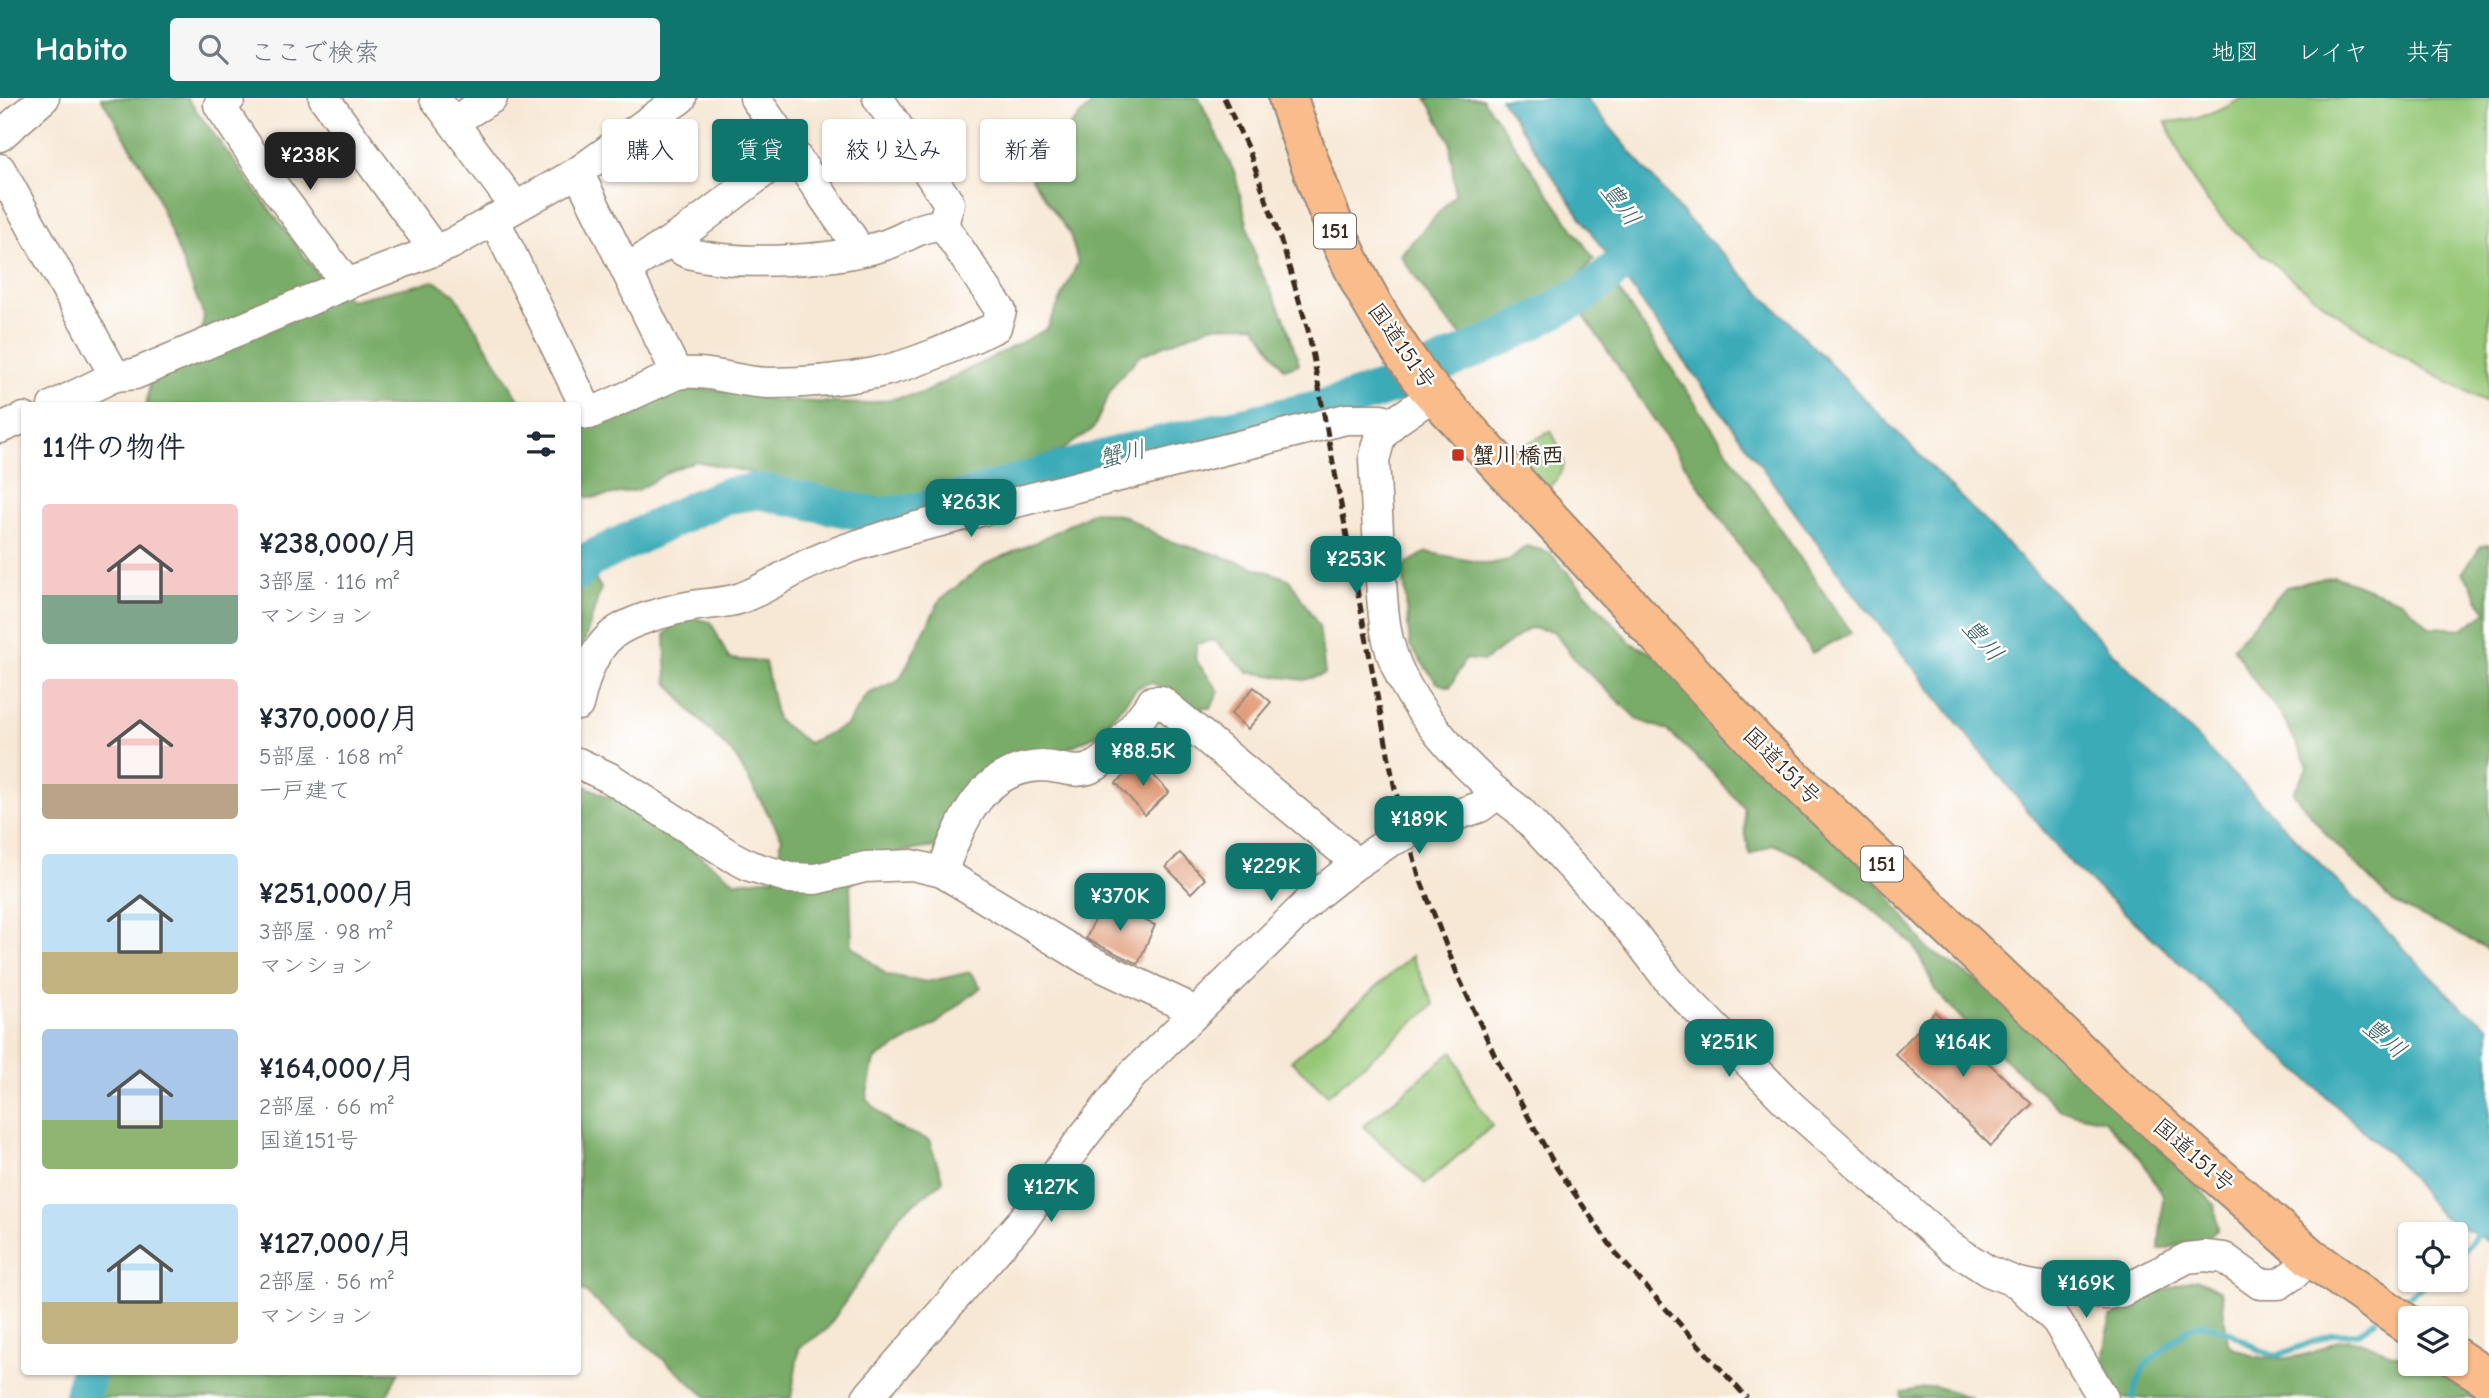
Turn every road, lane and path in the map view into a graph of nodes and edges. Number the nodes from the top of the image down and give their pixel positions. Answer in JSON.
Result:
{"nodes":[{"id":1,"x":44,"y":98,"type":"edge"},
{"id":2,"x":230,"y":98,"type":"edge"},
{"id":3,"x":324,"y":98,"type":"edge"},
{"id":4,"x":435,"y":98,"type":"edge"},
{"id":5,"x":492,"y":98,"type":"edge"},
{"id":6,"x":681,"y":98,"type":"edge"},
{"id":7,"x":755,"y":98,"type":"edge"},
{"id":8,"x":878,"y":98,"type":"edge"},
{"id":9,"x":1288,"y":98,"type":"edge"},
{"id":10,"x":9,"y":118,"type":"edge"},
{"id":11,"x":769,"y":119,"type":"edge"},
{"id":12,"x":453,"y":122,"type":"junction"},
{"id":13,"x":0,"y":169,"type":"edge"},
{"id":14,"x":578,"y":172,"type":"junction"},
{"id":15,"x":808,"y":175,"type":"edge"},
{"id":16,"x":750,"y":182,"type":"edge"},
{"id":17,"x":504,"y":214,"type":"junction"},
{"id":18,"x":943,"y":225,"type":"junction"},
{"id":19,"x":671,"y":242,"type":"junction"},
{"id":20,"x":433,"y":251,"type":"junction"},
{"id":21,"x":856,"y":251,"type":"junction"},
{"id":22,"x":627,"y":269,"type":"junction"},
{"id":23,"x":347,"y":284,"type":"junction"},
{"id":24,"x":677,"y":374,"type":"junction"},
{"id":25,"x":115,"y":376,"type":"junction"},
{"id":26,"x":1431,"y":390,"type":"junction"},
{"id":27,"x":61,"y":402,"type":"edge"},
{"id":28,"x":21,"y":419,"type":"edge"},
{"id":29,"x":1394,"y":423,"type":"junction"},
{"id":30,"x":0,"y":428,"type":"edge"},
{"id":31,"x":581,"y":693,"type":"edge"},
{"id":32,"x":581,"y":764,"type":"edge"},
{"id":33,"x":1497,"y":794,"type":"junction"},
{"id":34,"x":1353,"y":866,"type":"junction"},
{"id":35,"x":942,"y":872,"type":"junction"},
{"id":36,"x":1194,"y":1014,"type":"junction"},
{"id":37,"x":2310,"y":1257,"type":"junction"},
{"id":38,"x":2018,"y":1283,"type":"junction"},
{"id":39,"x":2393,"y":1314,"type":"edge"},
{"id":40,"x":2468,"y":1365,"type":"edge"},
{"id":41,"x":2489,"y":1379,"type":"edge"},
{"id":42,"x":867,"y":1398,"type":"edge"},
{"id":43,"x":2103,"y":1398,"type":"edge"}],
"edges":[{"from":1,"to":10,"type":"street"},
{"from":2,"to":23,"type":"street"},
{"from":3,"to":20,"type":"street"},
{"from":4,"to":12,"type":"street"},
{"from":5,"to":12,"type":"street"},
{"from":6,"to":14,"type":"street"},
{"from":7,"to":11,"type":"street"},
{"from":8,"to":18,"type":"street"},
{"from":9,"to":26,"type":"highway","name":"国道151号","number":"151"},
{"from":12,"to":17,"type":"street"},
{"from":13,"to":25,"type":"street"},
{"from":14,"to":17,"type":"street"},
{"from":14,"to":22,"type":"street"},
{"from":15,"to":21,"type":"street"},
{"from":16,"to":19,"type":"street"},
{"from":17,"to":20,"type":"street"},
{"from":17,"to":24,"type":"street"},
{"from":18,"to":21,"type":"street"},
{"from":18,"to":24,"type":"street"},
{"from":19,"to":21,"type":"street"},
{"from":19,"to":22,"type":"street"},
{"from":20,"to":23,"type":"street"},
{"from":22,"to":24,"type":"street"},
{"from":23,"to":25,"type":"street"},
{"from":25,"to":27,"type":"street"},
{"from":26,"to":29,"type":"street"},
{"from":26,"to":37,"type":"highway","name":"国道151号","number":"151"},
{"from":28,"to":30,"type":"street"},
{"from":29,"to":31,"type":"street"},
{"from":29,"to":33,"type":"street"},
{"from":32,"to":35,"type":"street"},
{"from":33,"to":34,"type":"street","bridge":true},
{"from":33,"to":38,"type":"street"},
{"from":34,"to":35,"type":"street"},
{"from":34,"to":36,"type":"street"},
{"from":35,"to":36,"type":"street"},
{"from":36,"to":42,"type":"street"},
{"from":37,"to":38,"type":"street"},
{"from":37,"to":39,"type":"highway","name":"国道151号","number":"151"},
{"from":38,"to":43,"type":"street"},
{"from":40,"to":41,"type":"highway"}]}
